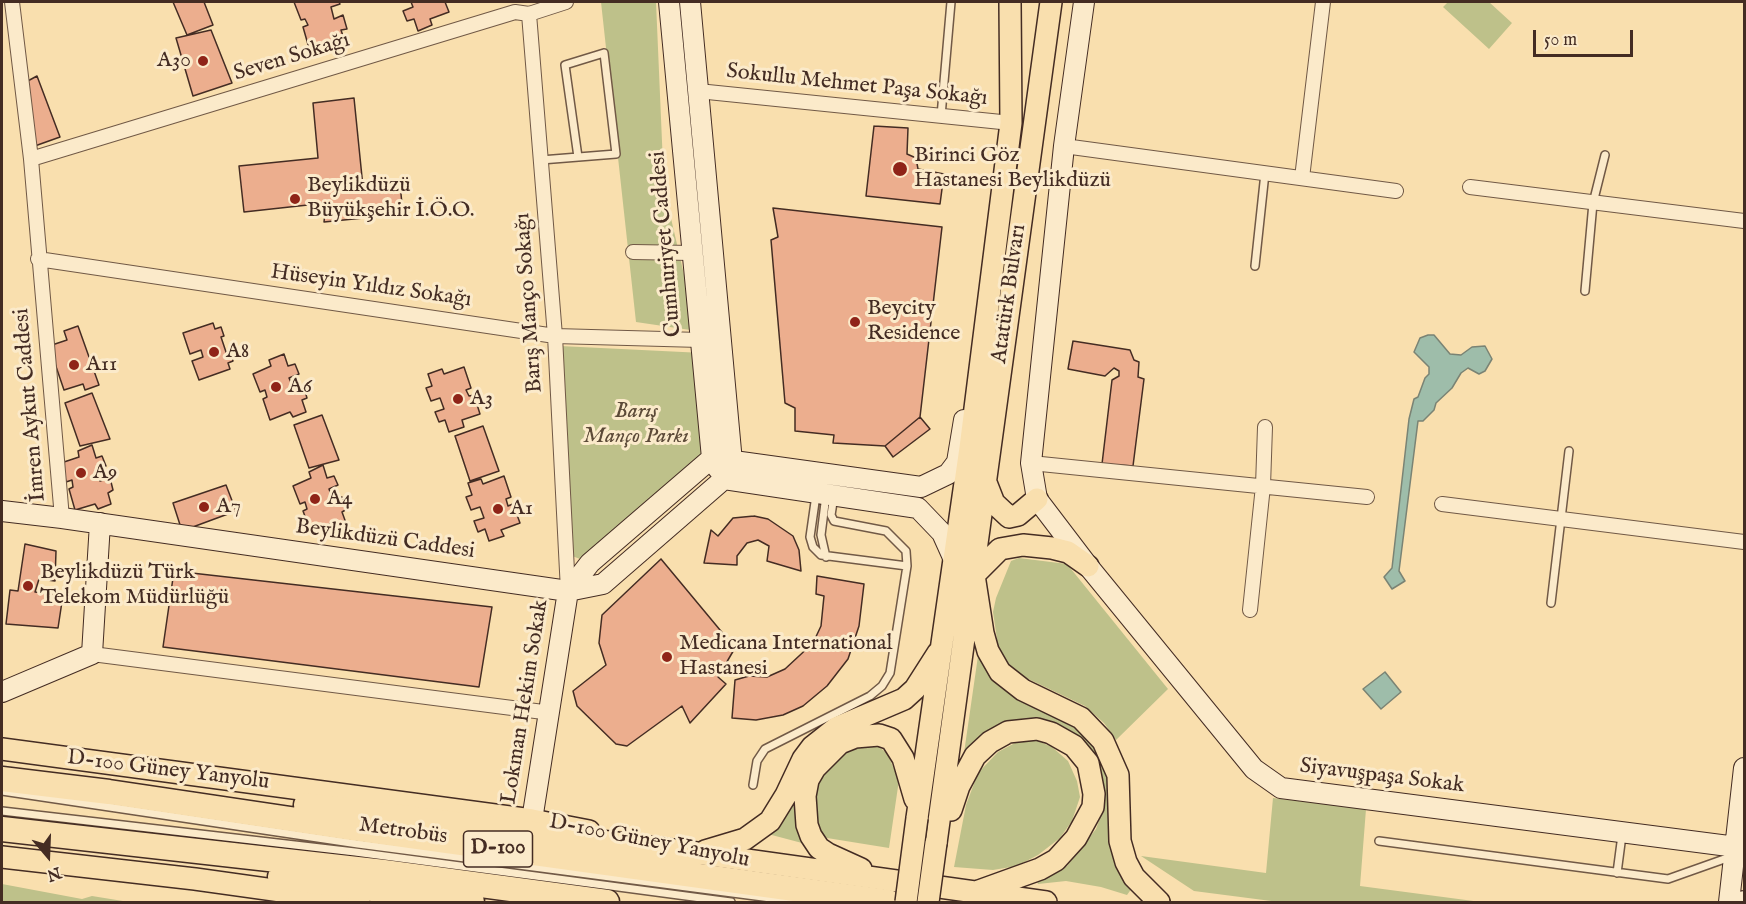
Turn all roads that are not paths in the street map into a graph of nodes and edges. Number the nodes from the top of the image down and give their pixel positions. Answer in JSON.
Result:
{"nodes":[{"id":1,"x":12,"y":2,"type":"edge"},
{"id":2,"x":566,"y":2,"type":"edge"},
{"id":3,"x":669,"y":2,"type":"edge"},
{"id":4,"x":690,"y":2,"type":"edge"},
{"id":5,"x":951,"y":2,"type":"edge"},
{"id":6,"x":1010,"y":2,"type":"edge"},
{"id":7,"x":1084,"y":2,"type":"edge"},
{"id":8,"x":1323,"y":2,"type":"edge"},
{"id":9,"x":1049,"y":5,"type":"edge"},
{"id":10,"x":520,"y":9,"type":"edge"},
{"id":11,"x":677,"y":88,"type":"junction"},
{"id":12,"x":698,"y":91,"type":"junction"},
{"id":13,"x":941,"y":116,"type":"junction"},
{"id":14,"x":1011,"y":123,"type":"junction"},
{"id":15,"x":1064,"y":146,"type":"junction"},
{"id":16,"x":1605,"y":155,"type":"dead end"},
{"id":17,"x":578,"y":157,"type":"junction"},
{"id":18,"x":31,"y":159,"type":"junction"},
{"id":19,"x":541,"y":160,"type":"junction"},
{"id":20,"x":1265,"y":173,"type":"junction"},
{"id":21,"x":1302,"y":178,"type":"junction"},
{"id":22,"x":1470,"y":187,"type":"dead end"},
{"id":23,"x":1396,"y":191,"type":"dead end"},
{"id":24,"x":1593,"y":203,"type":"junction"},
{"id":25,"x":1744,"y":220,"type":"edge"},
{"id":26,"x":633,"y":252,"type":"dead end"},
{"id":27,"x":691,"y":252,"type":"junction"},
{"id":28,"x":38,"y":259,"type":"junction"},
{"id":29,"x":1255,"y":266,"type":"dead end"},
{"id":30,"x":1585,"y":291,"type":"dead end"},
{"id":31,"x":555,"y":336,"type":"junction"},
{"id":32,"x":700,"y":340,"type":"junction"},
{"id":33,"x":722,"y":340,"type":"junction"},
{"id":34,"x":983,"y":352,"type":"junction"},
{"id":35,"x":1265,"y":427,"type":"dead end"},
{"id":36,"x":1569,"y":451,"type":"dead end"},
{"id":37,"x":712,"y":458,"type":"junction"},
{"id":38,"x":1031,"y":463,"type":"junction"},
{"id":39,"x":728,"y":470,"type":"junction"},
{"id":40,"x":985,"y":479,"type":"junction"},
{"id":41,"x":1263,"y":486,"type":"junction"},
{"id":42,"x":826,"y":494,"type":"junction"},
{"id":43,"x":1367,"y":497,"type":"dead end"},
{"id":44,"x":1037,"y":499,"type":"junction"},
{"id":45,"x":1442,"y":504,"type":"dead end"},
{"id":46,"x":2,"y":511,"type":"edge"},
{"id":47,"x":62,"y":518,"type":"junction"},
{"id":48,"x":1562,"y":519,"type":"junction"},
{"id":49,"x":100,"y":523,"type":"junction"},
{"id":50,"x":1744,"y":542,"type":"edge"},
{"id":51,"x":955,"y":562,"type":"junction"},
{"id":52,"x":907,"y":566,"type":"junction"},
{"id":53,"x":1088,"y":566,"type":"junction"},
{"id":54,"x":974,"y":575,"type":"junction"},
{"id":55,"x":568,"y":591,"type":"junction"},
{"id":56,"x":1551,"y":603,"type":"dead end"},
{"id":57,"x":1250,"y":610,"type":"dead end"},
{"id":58,"x":943,"y":645,"type":"junction"},
{"id":59,"x":92,"y":654,"type":"junction"},
{"id":60,"x":2,"y":692,"type":"edge"},
{"id":61,"x":551,"y":713,"type":"junction"},
{"id":62,"x":2,"y":749,"type":"edge"},
{"id":63,"x":1744,"y":768,"type":"edge"},
{"id":64,"x":2,"y":779,"type":"edge"},
{"id":65,"x":753,"y":785,"type":"dead end"},
{"id":66,"x":2,"y":791,"type":"edge"},
{"id":67,"x":109,"y":792,"type":"junction"},
{"id":68,"x":1743,"y":801,"type":"edge"},
{"id":69,"x":2,"y":811,"type":"edge"},
{"id":70,"x":917,"y":818,"type":"junction"},
{"id":71,"x":532,"y":820,"type":"junction"},
{"id":72,"x":2,"y":829,"type":"edge"},
{"id":73,"x":1622,"y":832,"type":"junction"},
{"id":74,"x":2,"y":837,"type":"edge"},
{"id":75,"x":1379,"y":841,"type":"dead end"},
{"id":76,"x":936,"y":843,"type":"junction"},
{"id":77,"x":1738,"y":851,"type":"edge"},
{"id":78,"x":691,"y":854,"type":"junction"},
{"id":79,"x":2,"y":857,"type":"edge"},
{"id":80,"x":1617,"y":873,"type":"junction"},
{"id":81,"x":880,"y":878,"type":"junction"},
{"id":82,"x":973,"y":893,"type":"junction"},
{"id":83,"x":359,"y":903,"type":"edge"},
{"id":84,"x":472,"y":903,"type":"edge"},
{"id":85,"x":607,"y":903,"type":"edge"},
{"id":86,"x":732,"y":903,"type":"edge"},
{"id":87,"x":801,"y":903,"type":"edge"},
{"id":88,"x":888,"y":903,"type":"edge"},
{"id":89,"x":906,"y":903,"type":"edge"},
{"id":90,"x":928,"y":903,"type":"edge"},
{"id":91,"x":1046,"y":903,"type":"edge"},
{"id":92,"x":1160,"y":903,"type":"edge"},
{"id":93,"x":1729,"y":903,"type":"edge"}],
"edges":[{"from":1,"to":18,"type":"street","name":"İmren Aykut Caddesi"},
{"from":2,"to":10,"type":"street","name":"Seven Sokağı"},
{"from":3,"to":11,"type":"main road","name":"Cumhuriyet Caddesi"},
{"from":4,"to":12,"type":"main road","name":"Cumhuriyet Caddesi"},
{"from":5,"to":13,"type":"lane"},
{"from":6,"to":14,"type":"main road","name":"Atatürk Bulvarı"},
{"from":7,"to":15,"type":"main road"},
{"from":8,"to":21,"type":"street"},
{"from":9,"to":40,"type":"main road","name":"Atatürk Bulvarı"},
{"from":10,"to":18,"type":"street","name":"Seven Sokağı"},
{"from":10,"to":19,"type":"street","name":"Barış Manço Sokağı"},
{"from":11,"to":12,"type":"main road"},
{"from":11,"to":27,"type":"main road","name":"Cumhuriyet Caddesi"},
{"from":12,"to":13,"type":"street","name":"Sokullu Mehmet Paşa Sokağı"},
{"from":12,"to":33,"type":"main road","name":"Cumhuriyet Caddesi"},
{"from":13,"to":14,"type":"street","name":"Sokullu Mehmet Paşa Sokağı"},
{"from":14,"to":34,"type":"main road","name":"Atatürk Bulvarı"},
{"from":15,"to":20,"type":"street"},
{"from":15,"to":38,"type":"main road"},
{"from":16,"to":24,"type":"lane"},
{"from":17,"to":17,"type":"lane"},
{"from":17,"to":19,"type":"lane"},
{"from":18,"to":28,"type":"street","name":"İmren Aykut Caddesi"},
{"from":19,"to":31,"type":"street","name":"Barış Manço Sokağı"},
{"from":20,"to":21,"type":"street"},
{"from":20,"to":29,"type":"lane"},
{"from":21,"to":23,"type":"street"},
{"from":22,"to":24,"type":"street"},
{"from":24,"to":25,"type":"street"},
{"from":24,"to":30,"type":"lane"},
{"from":26,"to":27,"type":"street"},
{"from":27,"to":32,"type":"main road","name":"Cumhuriyet Caddesi"},
{"from":28,"to":31,"type":"street","name":"Hüseyin Yıldız Sokağı"},
{"from":28,"to":47,"type":"street","name":"İmren Aykut Caddesi"},
{"from":31,"to":32,"type":"street","name":"Hüseyin Yıldız Sokağı"},
{"from":31,"to":55,"type":"street","name":"Barış Manço Sokağı"},
{"from":32,"to":33,"type":"main road"},
{"from":32,"to":37,"type":"main road","name":"Cumhuriyet Caddesi"},
{"from":33,"to":39,"type":"main road","name":"Cumhuriyet Caddesi"},
{"from":34,"to":39,"type":"main road"},
{"from":34,"to":51,"type":"main road","name":"Atatürk Bulvarı"},
{"from":35,"to":41,"type":"street"},
{"from":36,"to":48,"type":"lane"},
{"from":37,"to":39,"type":"main road","name":"Cumhuriyet Caddesi"},
{"from":37,"to":55,"type":"main road"},
{"from":38,"to":41,"type":"street"},
{"from":38,"to":44,"type":"main road"},
{"from":39,"to":42,"type":"main road"},
{"from":39,"to":55,"type":"main road","name":"Beylikdüzü Caddesi"},
{"from":40,"to":44,"type":"main road"},
{"from":40,"to":54,"type":"main road","name":"Atatürk Bulvarı"},
{"from":41,"to":43,"type":"street"},
{"from":41,"to":57,"type":"street"},
{"from":42,"to":51,"type":"main road"},
{"from":42,"to":52,"type":"lane"},
{"from":42,"to":52,"type":"lane"},
{"from":44,"to":53,"type":"main road","name":"Siyavuşpaşa Sokak"},
{"from":45,"to":48,"type":"street"},
{"from":46,"to":47,"type":"main road","name":"Beylikdüzü Caddesi"},
{"from":47,"to":49,"type":"main road","name":"Beylikdüzü Caddesi"},
{"from":48,"to":50,"type":"street"},
{"from":48,"to":56,"type":"lane"},
{"from":49,"to":55,"type":"main road","name":"Beylikdüzü Caddesi"},
{"from":49,"to":59,"type":"main road"},
{"from":51,"to":58,"type":"main road","name":"Atatürk Bulvarı"},
{"from":52,"to":65,"type":"lane"},
{"from":53,"to":54,"type":"main road"},
{"from":53,"to":73,"type":"main road","name":"Siyavuşpaşa Sokak"},
{"from":54,"to":76,"type":"main road"},
{"from":54,"to":92,"type":"main road"},
{"from":55,"to":61,"type":"main road","name":"Lokman Hekim Sokak"},
{"from":58,"to":70,"type":"main road","name":"Atatürk Bulvarı"},
{"from":58,"to":78,"type":"main road"},
{"from":59,"to":60,"type":"main road"},
{"from":59,"to":61,"type":"street"},
{"from":61,"to":71,"type":"main road","name":"Lokman Hekim Sokak"},
{"from":62,"to":71,"type":"main road","name":"D-100 Güney Yanyolu"},
{"from":63,"to":68,"type":"main road"},
{"from":64,"to":67,"type":"highway","number":"D-100"},
{"from":66,"to":87,"type":"lane","name":"Metrobüs"},
{"from":67,"to":78,"type":"highway"},
{"from":67,"to":88,"type":"highway","number":"D-100"},
{"from":68,"to":77,"type":"main road"},
{"from":69,"to":86,"type":"lane","name":"Metrobüs"},
{"from":70,"to":81,"type":"main road"},
{"from":70,"to":89,"type":"main road","bridge":true},
{"from":71,"to":78,"type":"main road","name":"D-100 Güney Yanyolu"},
{"from":72,"to":85,"type":"highway","number":"D-100"},
{"from":73,"to":77,"type":"main road","name":"Siyavuşpaşa Sokak"},
{"from":73,"to":80,"type":"lane"},
{"from":74,"to":84,"type":"highway"},
{"from":75,"to":80,"type":"lane"},
{"from":76,"to":82,"type":"main road"},
{"from":76,"to":90,"type":"main road","bridge":true},
{"from":77,"to":80,"type":"lane"},
{"from":77,"to":93,"type":"main road"},
{"from":78,"to":81,"type":"main road","name":"D-100 Güney Yanyolu"},
{"from":79,"to":83,"type":"main road"},
{"from":81,"to":82,"type":"main road","name":"D-100 Güney Yanyolu"},
{"from":82,"to":91,"type":"main road","name":"D-100 Güney Yanyolu"}]}
